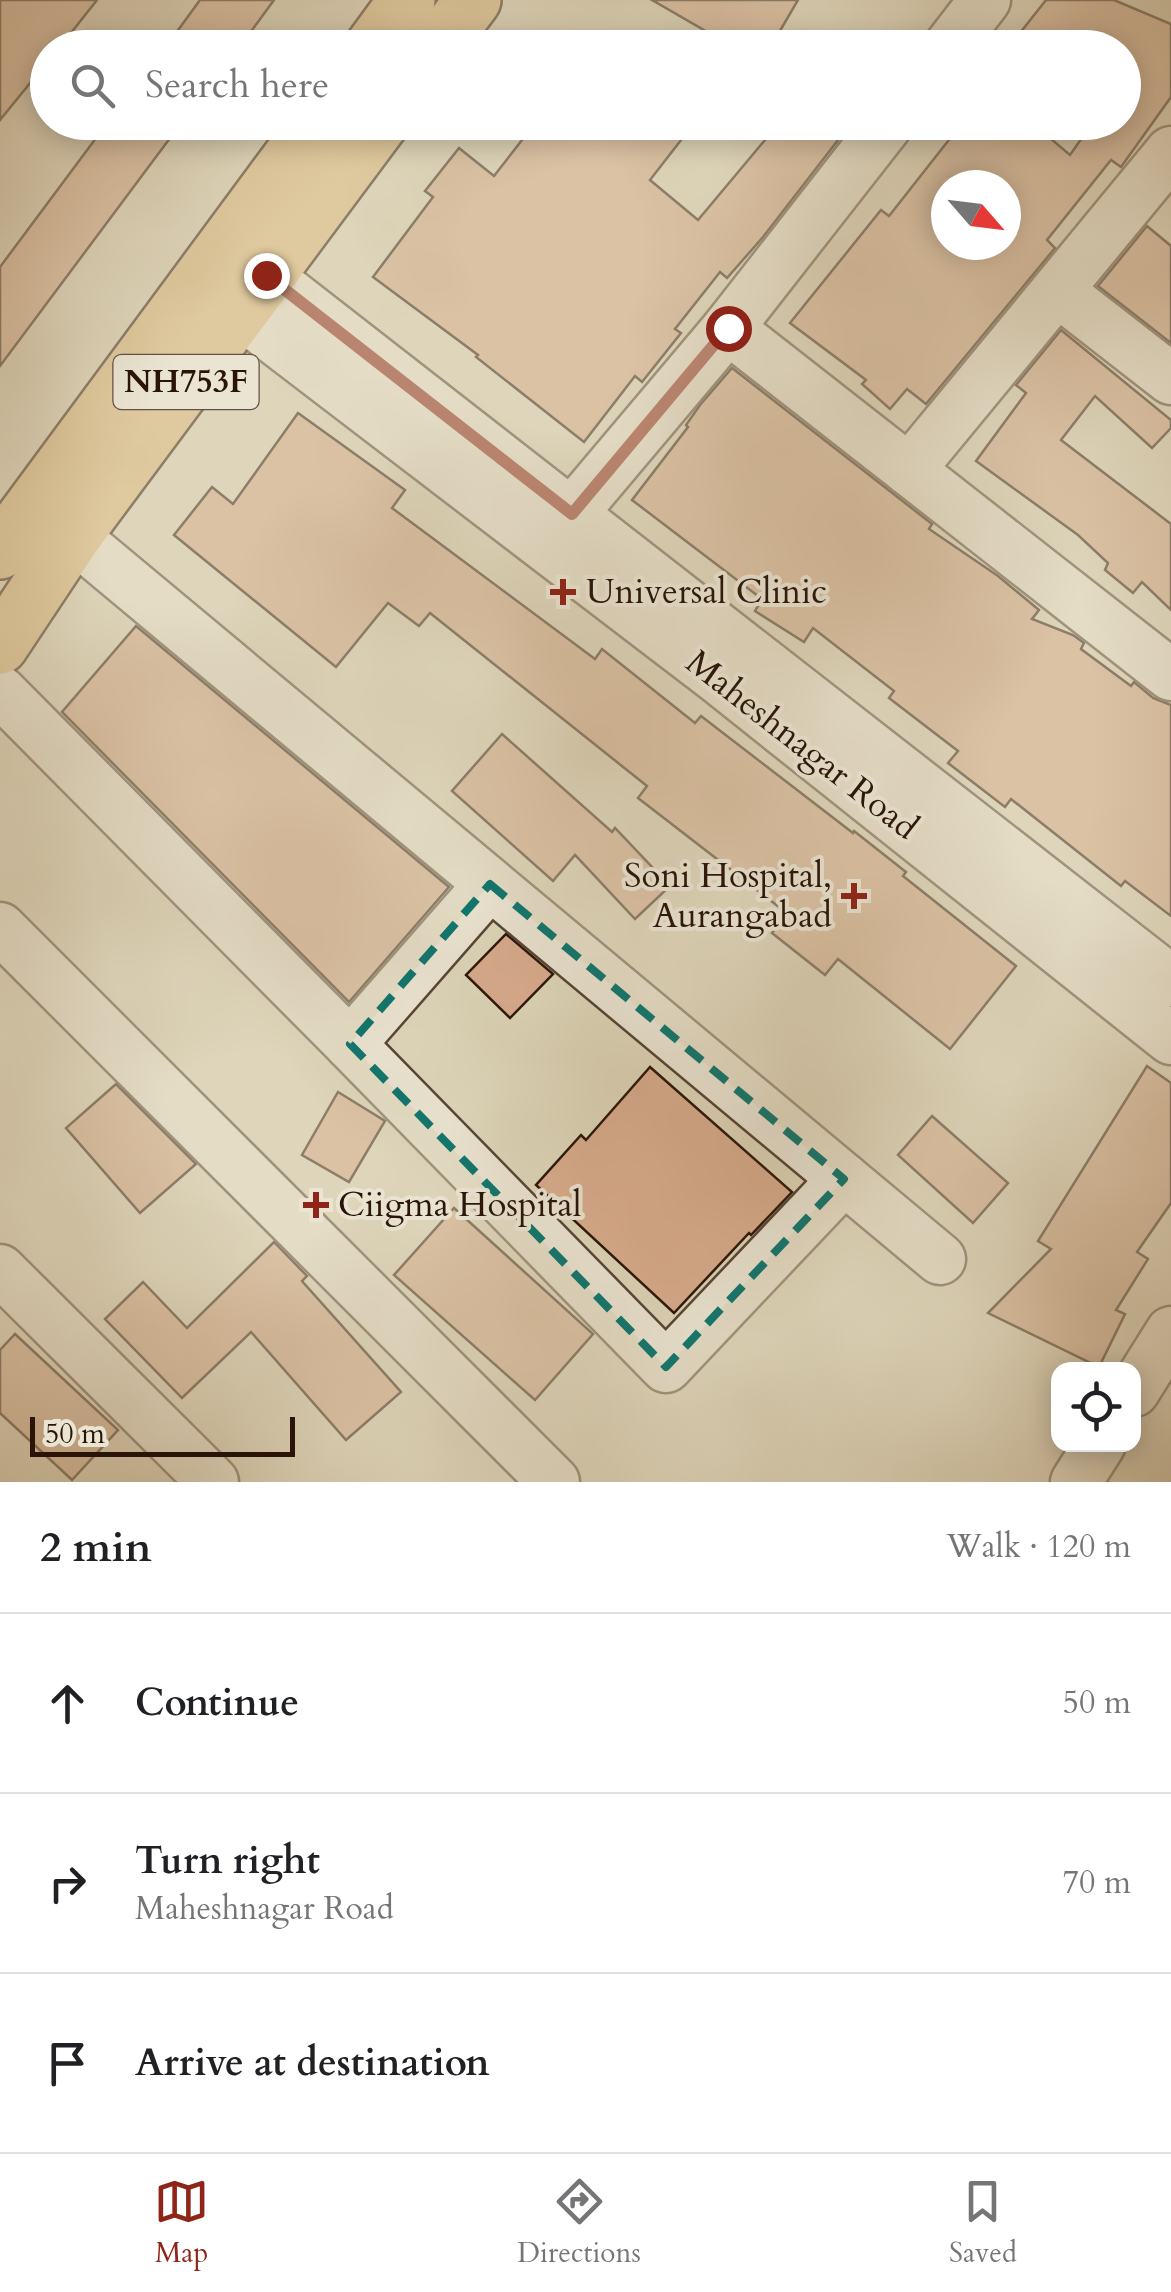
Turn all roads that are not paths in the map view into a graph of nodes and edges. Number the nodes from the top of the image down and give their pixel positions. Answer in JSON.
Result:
{"nodes":[{"id":1,"x":407,"y":0,"type":"edge"},
{"id":2,"x":473,"y":0,"type":"edge"},
{"id":3,"x":986,"y":0,"type":"edge"},
{"id":4,"x":385,"y":30,"type":"edge"},
{"id":5,"x":451,"y":30,"type":"edge"},
{"id":6,"x":962,"y":30,"type":"edge"},
{"id":7,"x":304,"y":140,"type":"edge"},
{"id":8,"x":367,"y":140,"type":"edge"},
{"id":9,"x":875,"y":140,"type":"edge"},
{"id":10,"x":1171,"y":152,"type":"edge"},
{"id":11,"x":1058,"y":291,"type":"junction"},
{"id":12,"x":252,"y":293,"type":"junction"},
{"id":13,"x":728,"y":328,"type":"junction"},
{"id":14,"x":1171,"y":379,"type":"edge"},
{"id":15,"x":909,"y":470,"type":"junction"},
{"id":16,"x":558,"y":530,"type":"junction"},
{"id":17,"x":73,"y":536,"type":"junction"},
{"id":18,"x":0,"y":551,"type":"edge"},
{"id":19,"x":0,"y":646,"type":"edge"},
{"id":20,"x":1171,"y":674,"type":"edge"},
{"id":21,"x":0,"y":691,"type":"edge"},
{"id":22,"x":490,"y":884,"type":"junction"},
{"id":23,"x":0,"y":928,"type":"edge"},
{"id":24,"x":1171,"y":981,"type":"edge"},
{"id":25,"x":1171,"y":1039,"type":"edge"},
{"id":26,"x":350,"y":1044,"type":"junction"},
{"id":27,"x":844,"y":1179,"type":"junction"},
{"id":28,"x":940,"y":1259,"type":"dead end"},
{"id":29,"x":0,"y":1270,"type":"edge"},
{"id":30,"x":1170,"y":1335,"type":"edge"},
{"id":31,"x":1141,"y":1380,"type":"edge"},
{"id":32,"x":1095,"y":1452,"type":"edge"},
{"id":33,"x":213,"y":1482,"type":"edge"},
{"id":34,"x":554,"y":1482,"type":"edge"},
{"id":35,"x":1076,"y":1482,"type":"edge"}],
"edges":[{"from":1,"to":4,"type":"highway"},
{"from":2,"to":5,"type":"highway"},
{"from":3,"to":6,"type":"street"},
{"from":7,"to":18,"type":"highway","number":"NH753F"},
{"from":8,"to":12,"type":"highway","number":"NH753F"},
{"from":9,"to":13,"type":"street"},
{"from":10,"to":11,"type":"street"},
{"from":11,"to":14,"type":"street"},
{"from":11,"to":15,"type":"street"},
{"from":12,"to":16,"type":"street","name":"Maheshnagar Road"},
{"from":12,"to":17,"type":"highway","number":"NH753F"},
{"from":13,"to":15,"type":"street"},
{"from":13,"to":16,"type":"street"},
{"from":15,"to":20,"type":"street"},
{"from":16,"to":24,"type":"street","name":"Maheshnagar Road"},
{"from":16,"to":25,"type":"street","name":"Maheshnagar Road"},
{"from":17,"to":19,"type":"highway","number":"NH753F"},
{"from":17,"to":22,"type":"street"},
{"from":21,"to":26,"type":"street"},
{"from":22,"to":26,"type":"street"},
{"from":22,"to":27,"type":"street"},
{"from":23,"to":34,"type":"street"},
{"from":26,"to":27,"type":"street"},
{"from":27,"to":28,"type":"street"},
{"from":29,"to":33,"type":"street"},
{"from":30,"to":31,"type":"street"},
{"from":32,"to":35,"type":"street"}]}
